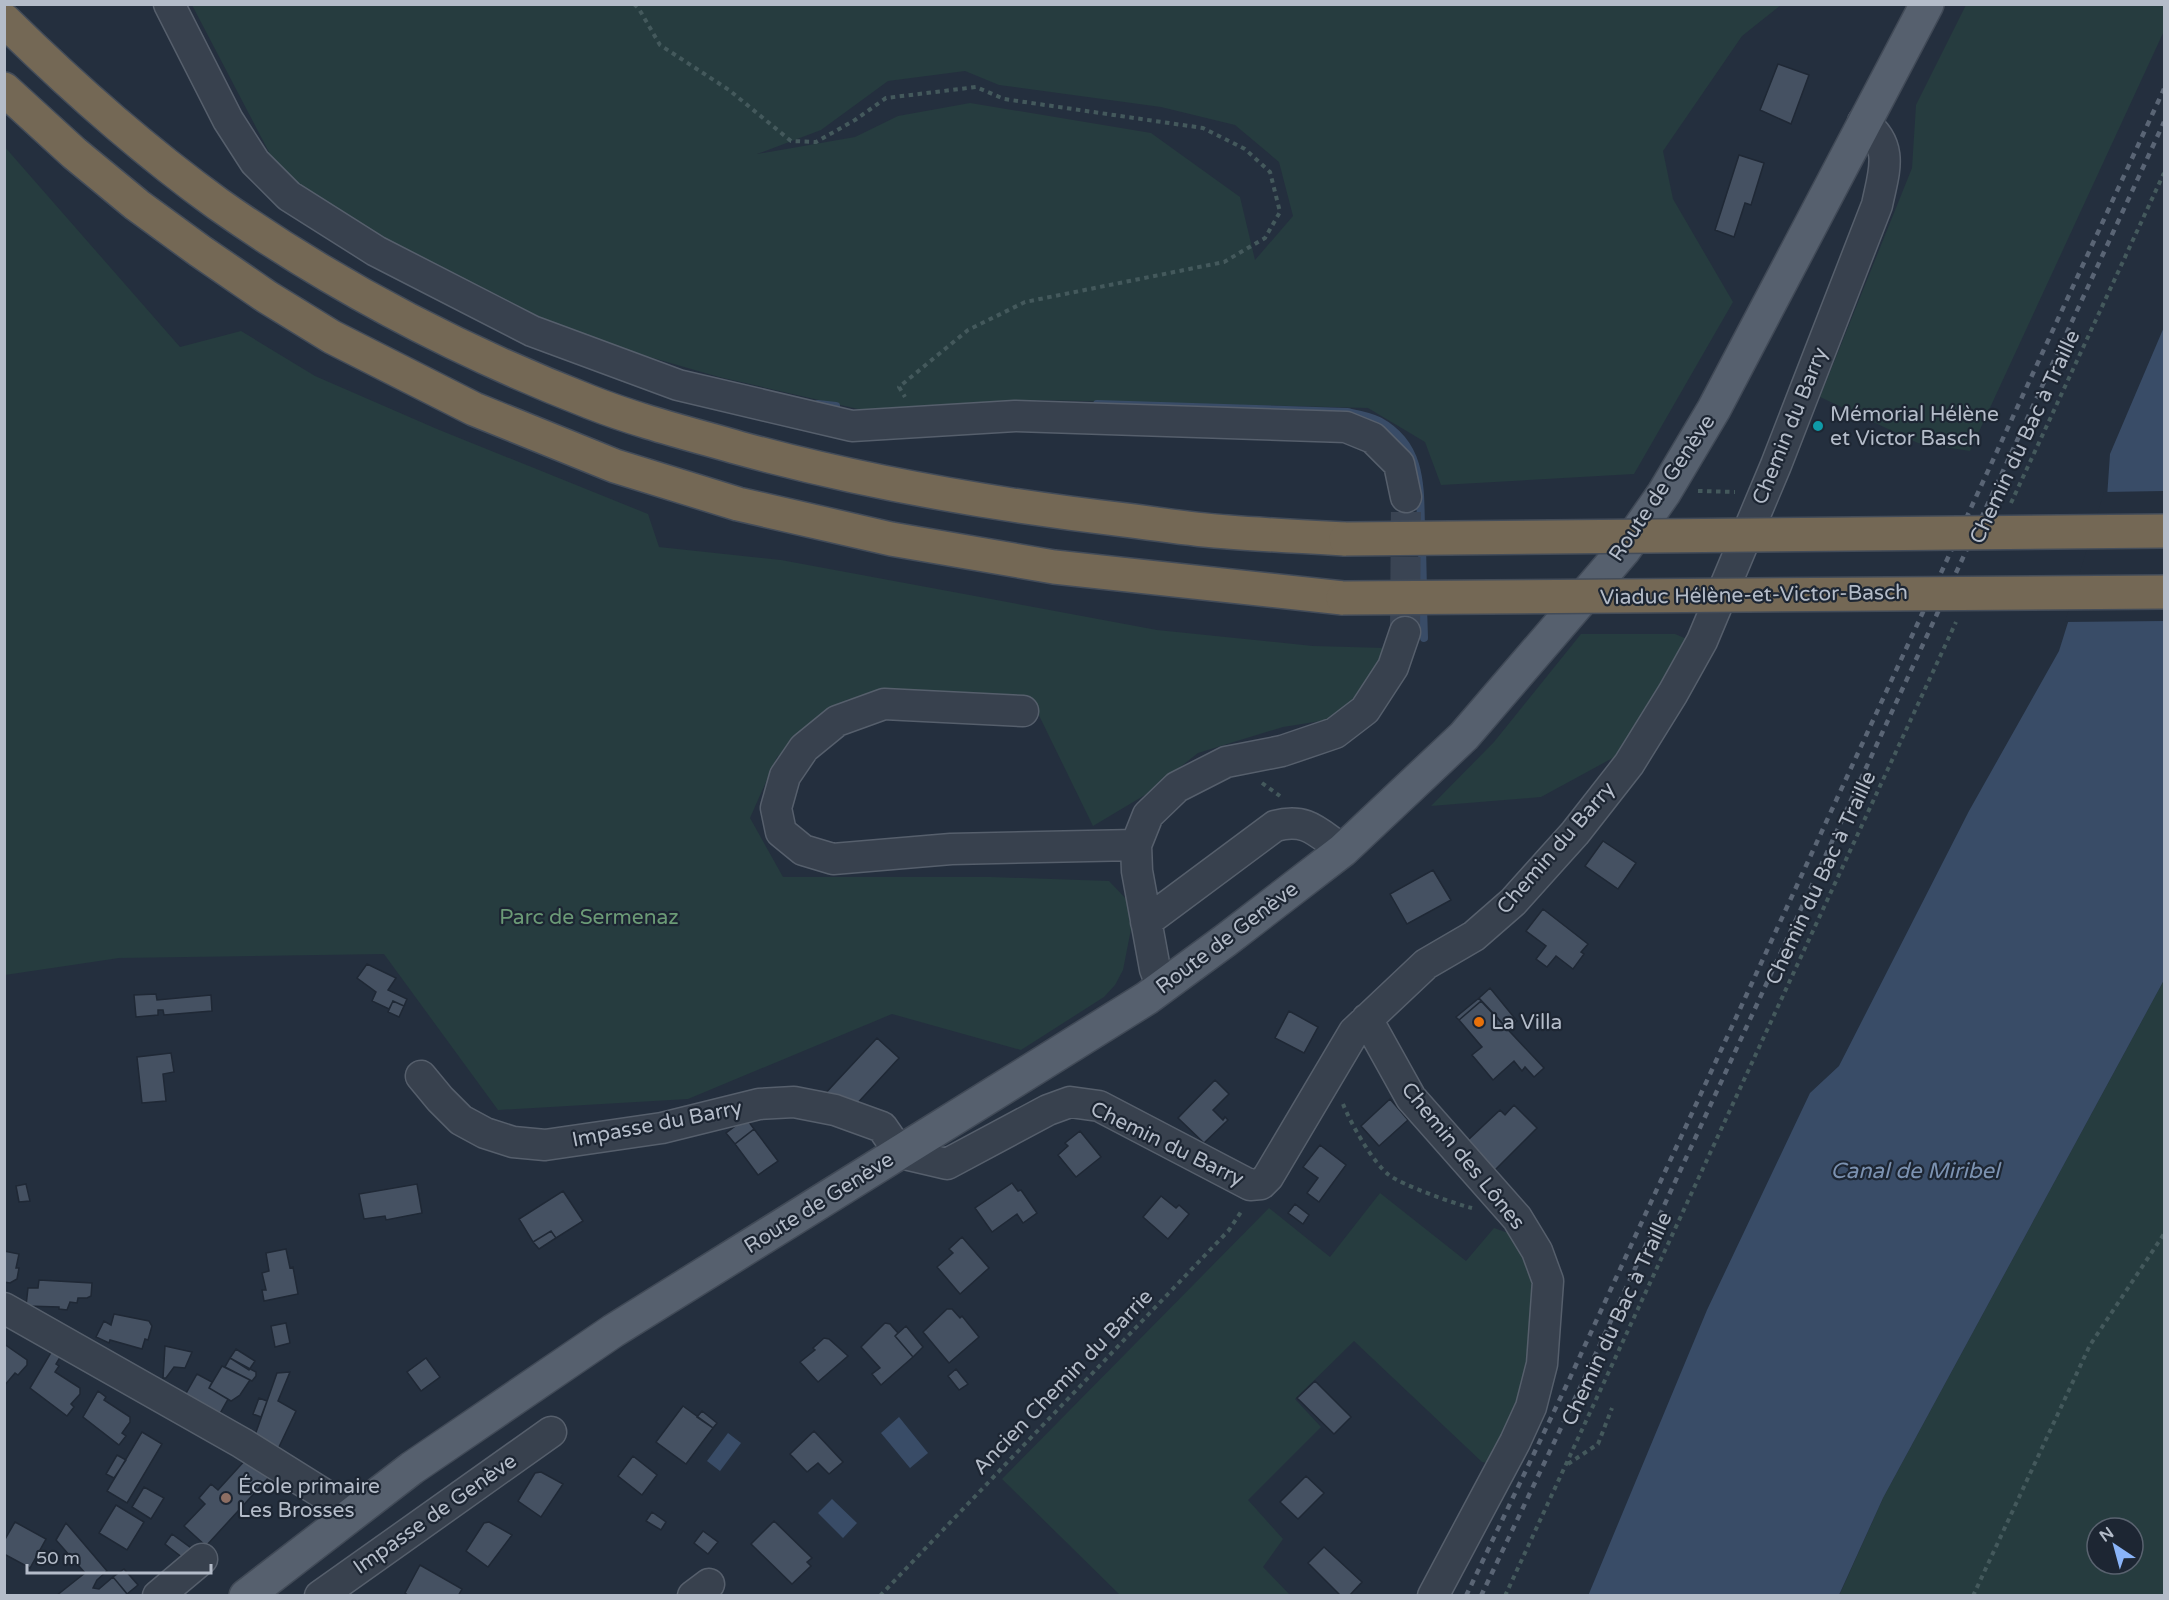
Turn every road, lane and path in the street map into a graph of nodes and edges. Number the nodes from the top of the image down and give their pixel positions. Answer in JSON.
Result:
{"nodes":[{"id":1,"x":169,"y":4,"type":"edge"},
{"id":2,"x":634,"y":4,"type":"edge"},
{"id":3,"x":1927,"y":4,"type":"edge"},
{"id":4,"x":4,"y":20,"type":"edge"},
{"id":5,"x":4,"y":89,"type":"edge"},
{"id":6,"x":1863,"y":122,"type":"junction"},
{"id":7,"x":2164,"y":173,"type":"edge"},
{"id":8,"x":918,"y":422,"type":"junction"},
{"id":9,"x":1406,"y":497,"type":"tunnel mouth"},
{"id":10,"x":2009,"y":508,"type":"dead end"},
{"id":11,"x":2164,"y":531,"type":"edge"},
{"id":12,"x":2164,"y":591,"type":"edge"},
{"id":13,"x":1958,"y":617,"type":"dead end"},
{"id":14,"x":1405,"y":632,"type":"tunnel mouth"},
{"id":15,"x":1023,"y":711,"type":"dead end"},
{"id":16,"x":1253,"y":757,"type":"junction"},
{"id":17,"x":1288,"y":822,"type":"junction"},
{"id":18,"x":1136,"y":845,"type":"junction"},
{"id":19,"x":1343,"y":850,"type":"junction"},
{"id":20,"x":1146,"y":922,"type":"junction"},
{"id":21,"x":1162,"y":987,"type":"junction"},
{"id":22,"x":1367,"y":1019,"type":"junction"},
{"id":23,"x":421,"y":1076,"type":"dead end"},
{"id":24,"x":1326,"y":1078,"type":"junction"},
{"id":25,"x":900,"y":1153,"type":"junction"},
{"id":26,"x":1261,"y":1184,"type":"junction"},
{"id":27,"x":1517,"y":1218,"type":"junction"},
{"id":28,"x":2164,"y":1234,"type":"edge"},
{"id":29,"x":4,"y":1308,"type":"edge"},
{"id":30,"x":1612,"y":1408,"type":"dead end"},
{"id":31,"x":551,"y":1432,"type":"dead end"},
{"id":32,"x":1567,"y":1465,"type":"junction"},
{"id":33,"x":354,"y":1513,"type":"junction"},
{"id":34,"x":202,"y":1558,"type":"dead end"},
{"id":35,"x":158,"y":1596,"type":"edge"},
{"id":36,"x":246,"y":1596,"type":"edge"},
{"id":37,"x":320,"y":1596,"type":"edge"},
{"id":38,"x":880,"y":1596,"type":"edge"},
{"id":39,"x":1433,"y":1596,"type":"edge"},
{"id":40,"x":1505,"y":1596,"type":"edge"},
{"id":41,"x":1973,"y":1596,"type":"edge"}],
"edges":[{"from":1,"to":8,"type":"street"},
{"from":2,"to":8,"type":"path"},
{"from":3,"to":6,"type":"main road","name":"Route de Genève"},
{"from":4,"to":11,"type":"highway","bridge":true},
{"from":5,"to":12,"type":"highway","name":"Viaduc Hélène-et-Victor-Basch","bridge":true},
{"from":6,"to":19,"type":"main road","name":"Route de Genève"},
{"from":6,"to":22,"type":"street","name":"Chemin du Barry"},
{"from":7,"to":10,"type":"path","name":"Chemin du Bac à Traille"},
{"from":8,"to":9,"type":"street"},
{"from":13,"to":32,"type":"path","name":"Chemin du Bac à Traille"},
{"from":14,"to":16,"type":"street"},
{"from":15,"to":18,"type":"street"},
{"from":16,"to":17,"type":"path"},
{"from":16,"to":18,"type":"street"},
{"from":17,"to":19,"type":"street"},
{"from":17,"to":20,"type":"street"},
{"from":18,"to":20,"type":"street"},
{"from":19,"to":21,"type":"main road","name":"Route de Genève"},
{"from":20,"to":21,"type":"street"},
{"from":21,"to":25,"type":"main road","name":"Route de Genève"},
{"from":22,"to":24,"type":"street","name":"Chemin du Barry"},
{"from":22,"to":27,"type":"street","name":"Chemin des Lônes"},
{"from":23,"to":25,"type":"street","name":"Impasse du Barry"},
{"from":24,"to":26,"type":"street","name":"Chemin du Barry"},
{"from":24,"to":27,"type":"path"},
{"from":25,"to":26,"type":"street","name":"Chemin du Barry"},
{"from":25,"to":33,"type":"main road","name":"Route de Genève"},
{"from":26,"to":38,"type":"path","name":"Ancien Chemin du Barrie"},
{"from":27,"to":39,"type":"street","name":"Chemin des Lônes"},
{"from":28,"to":41,"type":"path"},
{"from":29,"to":33,"type":"street"},
{"from":30,"to":32,"type":"path"},
{"from":31,"to":37,"type":"street","name":"Impasse de Genève"},
{"from":32,"to":40,"type":"path","name":"Chemin du Bac à Traille"},
{"from":33,"to":36,"type":"main road","name":"Route de Genève"},
{"from":34,"to":35,"type":"street"}]}
